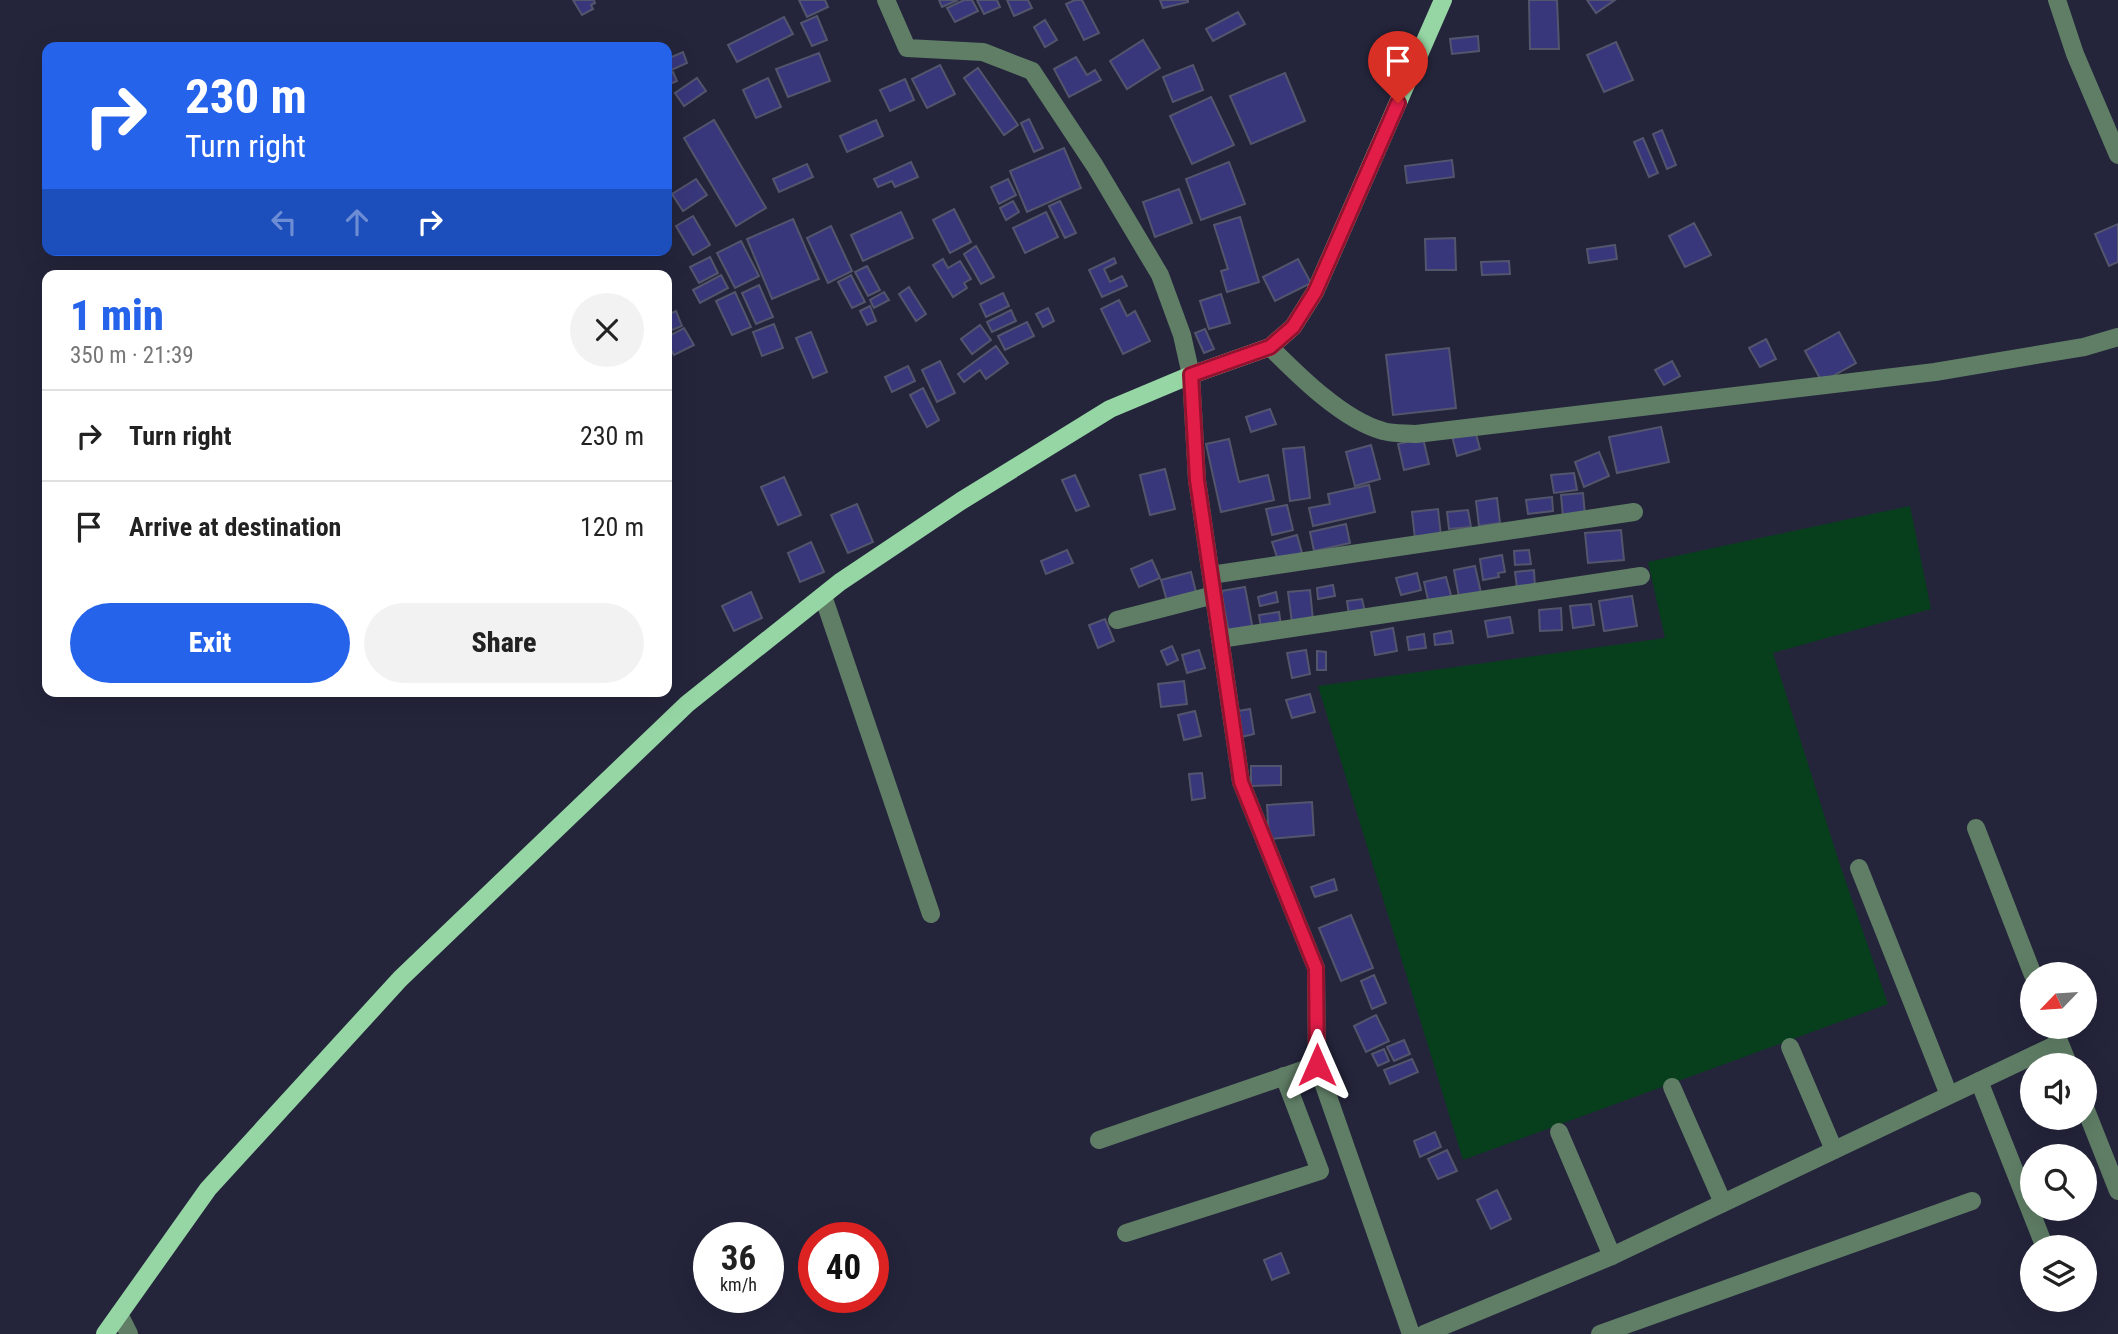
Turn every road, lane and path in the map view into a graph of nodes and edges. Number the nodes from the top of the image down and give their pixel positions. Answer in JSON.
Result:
{"nodes":[{"id":1,"x":886,"y":0,"type":"edge"},
{"id":2,"x":1443,"y":0,"type":"edge"},
{"id":3,"x":2057,"y":0,"type":"edge"},
{"id":4,"x":2118,"y":155,"type":"edge"},
{"id":5,"x":2118,"y":337,"type":"edge"},
{"id":6,"x":1270,"y":347,"type":"junction"},
{"id":7,"x":1191,"y":375,"type":"junction"},
{"id":8,"x":1634,"y":512,"type":"dead end"},
{"id":9,"x":1211,"y":575,"type":"junction"},
{"id":10,"x":1641,"y":576,"type":"dead end"},
{"id":11,"x":1214,"y":595,"type":"junction"},
{"id":12,"x":823,"y":596,"type":"junction"},
{"id":13,"x":1118,"y":620,"type":"dead end"},
{"id":14,"x":1220,"y":639,"type":"junction"},
{"id":15,"x":1976,"y":828,"type":"dead end"},
{"id":16,"x":1859,"y":868,"type":"dead end"},
{"id":17,"x":931,"y":914,"type":"dead end"},
{"id":18,"x":2028,"y":962,"type":"edge"},
{"id":19,"x":2048,"y":1040,"type":"edge"},
{"id":20,"x":1790,"y":1047,"type":"dead end"},
{"id":21,"x":1317,"y":1065,"type":"junction"},
{"id":22,"x":1284,"y":1076,"type":"junction"},
{"id":23,"x":1979,"y":1081,"type":"junction"},
{"id":24,"x":1672,"y":1087,"type":"dead end"},
{"id":25,"x":1949,"y":1095,"type":"junction"},
{"id":26,"x":2094,"y":1130,"type":"edge"},
{"id":27,"x":1559,"y":1132,"type":"dead end"},
{"id":28,"x":1099,"y":1139,"type":"dead end"},
{"id":29,"x":1834,"y":1150,"type":"junction"},
{"id":30,"x":2118,"y":1191,"type":"edge"},
{"id":31,"x":1972,"y":1200,"type":"dead end"},
{"id":32,"x":1723,"y":1203,"type":"junction"},
{"id":33,"x":1126,"y":1233,"type":"dead end"},
{"id":34,"x":2040,"y":1235,"type":"edge"},
{"id":35,"x":1612,"y":1256,"type":"junction"},
{"id":36,"x":119,"y":1314,"type":"junction"},
{"id":37,"x":105,"y":1334,"type":"edge"},
{"id":38,"x":129,"y":1334,"type":"edge"},
{"id":39,"x":1411,"y":1334,"type":"edge"},
{"id":40,"x":1424,"y":1334,"type":"edge"},
{"id":41,"x":1600,"y":1334,"type":"edge"}],
"edges":[{"from":1,"to":7,"type":"street"},
{"from":2,"to":6,"type":"main road"},
{"from":3,"to":4,"type":"street"},
{"from":5,"to":6,"type":"street"},
{"from":6,"to":7,"type":"main road"},
{"from":7,"to":9,"type":"street"},
{"from":7,"to":12,"type":"main road"},
{"from":8,"to":9,"type":"street"},
{"from":9,"to":11,"type":"street"},
{"from":10,"to":14,"type":"street"},
{"from":11,"to":13,"type":"street"},
{"from":11,"to":14,"type":"street"},
{"from":12,"to":17,"type":"street"},
{"from":12,"to":36,"type":"main road"},
{"from":14,"to":21,"type":"street"},
{"from":15,"to":18,"type":"street"},
{"from":16,"to":25,"type":"street"},
{"from":19,"to":23,"type":"street"},
{"from":20,"to":29,"type":"street"},
{"from":21,"to":22,"type":"street"},
{"from":21,"to":39,"type":"street"},
{"from":22,"to":28,"type":"street"},
{"from":22,"to":33,"type":"street"},
{"from":23,"to":25,"type":"street"},
{"from":23,"to":34,"type":"street"},
{"from":24,"to":32,"type":"street"},
{"from":25,"to":29,"type":"street"},
{"from":26,"to":30,"type":"street"},
{"from":27,"to":35,"type":"street"},
{"from":29,"to":32,"type":"street"},
{"from":31,"to":41,"type":"street"},
{"from":32,"to":35,"type":"street"},
{"from":35,"to":40,"type":"street"},
{"from":36,"to":37,"type":"main road"},
{"from":36,"to":38,"type":"street"}]}
